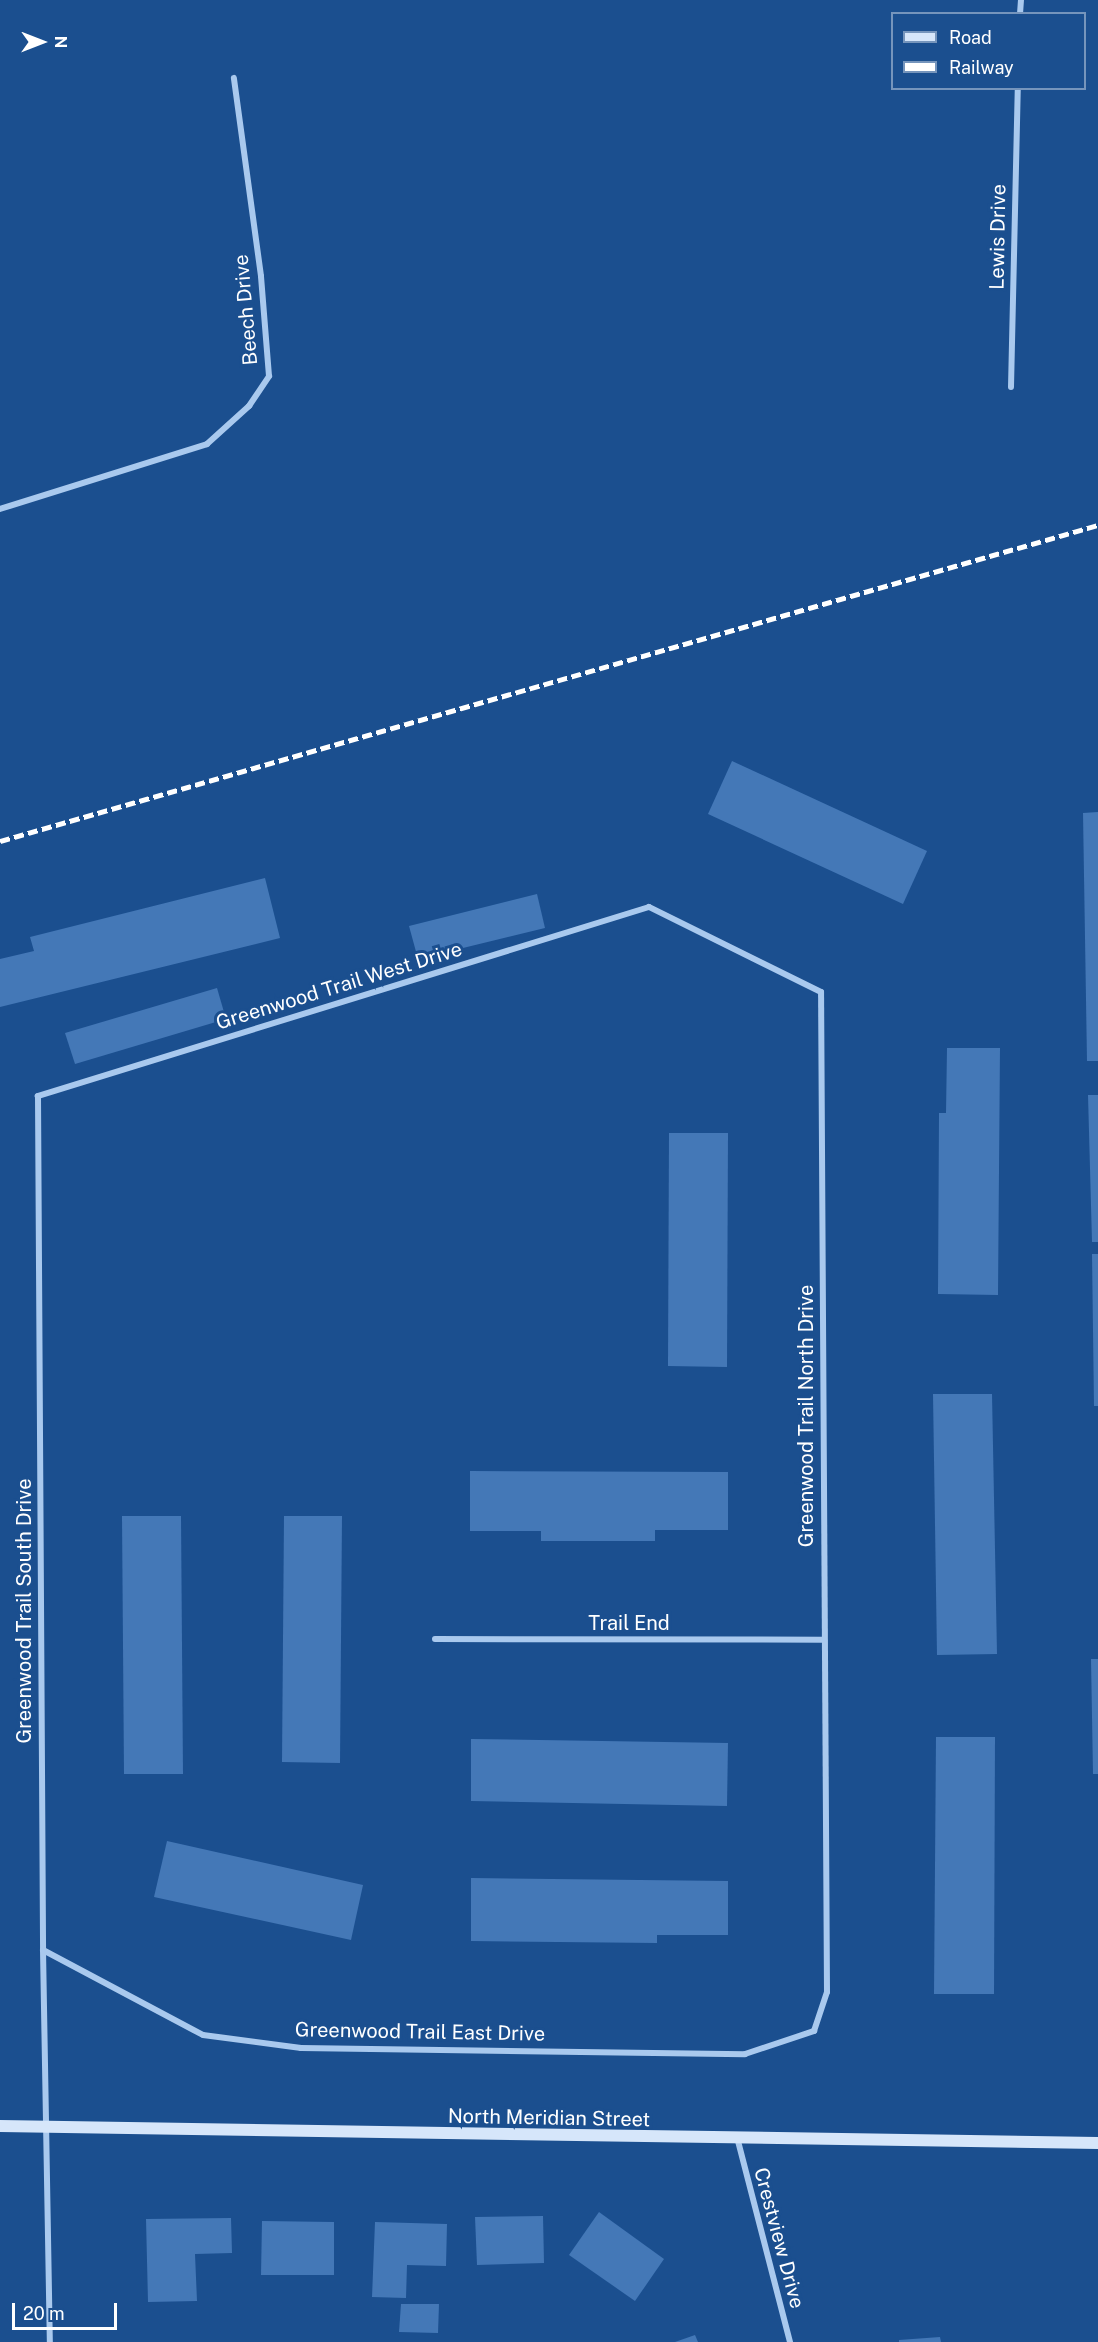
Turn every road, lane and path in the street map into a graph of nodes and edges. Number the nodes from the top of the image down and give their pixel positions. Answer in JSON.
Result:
{"nodes":[{"id":1,"x":234,"y":78,"type":"dead end"},
{"id":2,"x":1018,"y":90,"type":"edge"},
{"id":3,"x":1011,"y":387,"type":"dead end"},
{"id":4,"x":0,"y":509,"type":"edge"},
{"id":5,"x":649,"y":907,"type":"joint"},
{"id":6,"x":38,"y":1096,"type":"joint"},
{"id":7,"x":435,"y":1639,"type":"dead end"},
{"id":8,"x":823,"y":1640,"type":"junction"},
{"id":9,"x":43,"y":1950,"type":"junction"},
{"id":10,"x":814,"y":2031,"type":"joint"},
{"id":11,"x":0,"y":2126,"type":"edge"},
{"id":12,"x":48,"y":2126,"type":"junction"},
{"id":13,"x":738,"y":2141,"type":"junction"},
{"id":14,"x":1098,"y":2143,"type":"edge"},
{"id":15,"x":51,"y":2342,"type":"edge"},
{"id":16,"x":790,"y":2342,"type":"edge"}],
"edges":[{"from":1,"to":4,"type":"street","name":"Beech Drive"},
{"from":2,"to":3,"type":"street","name":"Lewis Drive"},
{"from":5,"to":6,"type":"street","name":"Greenwood Trail West Drive"},
{"from":5,"to":8,"type":"street","name":"Greenwood Trail North Drive"},
{"from":6,"to":9,"type":"street","name":"Greenwood Trail South Drive"},
{"from":7,"to":8,"type":"street","name":"Trail End"},
{"from":8,"to":10,"type":"street","name":"Greenwood Trail North Drive"},
{"from":9,"to":10,"type":"street","name":"Greenwood Trail East Drive"},
{"from":9,"to":12,"type":"street","name":"Greenwood Trail South Drive"},
{"from":11,"to":12,"type":"main road","name":"North Meridian Street"},
{"from":12,"to":13,"type":"main road","name":"North Meridian Street"},
{"from":12,"to":15,"type":"street","name":"Greenwood Trail South Drive"},
{"from":13,"to":14,"type":"main road","name":"North Meridian Street"},
{"from":13,"to":16,"type":"street","name":"Crestview Drive"}]}
